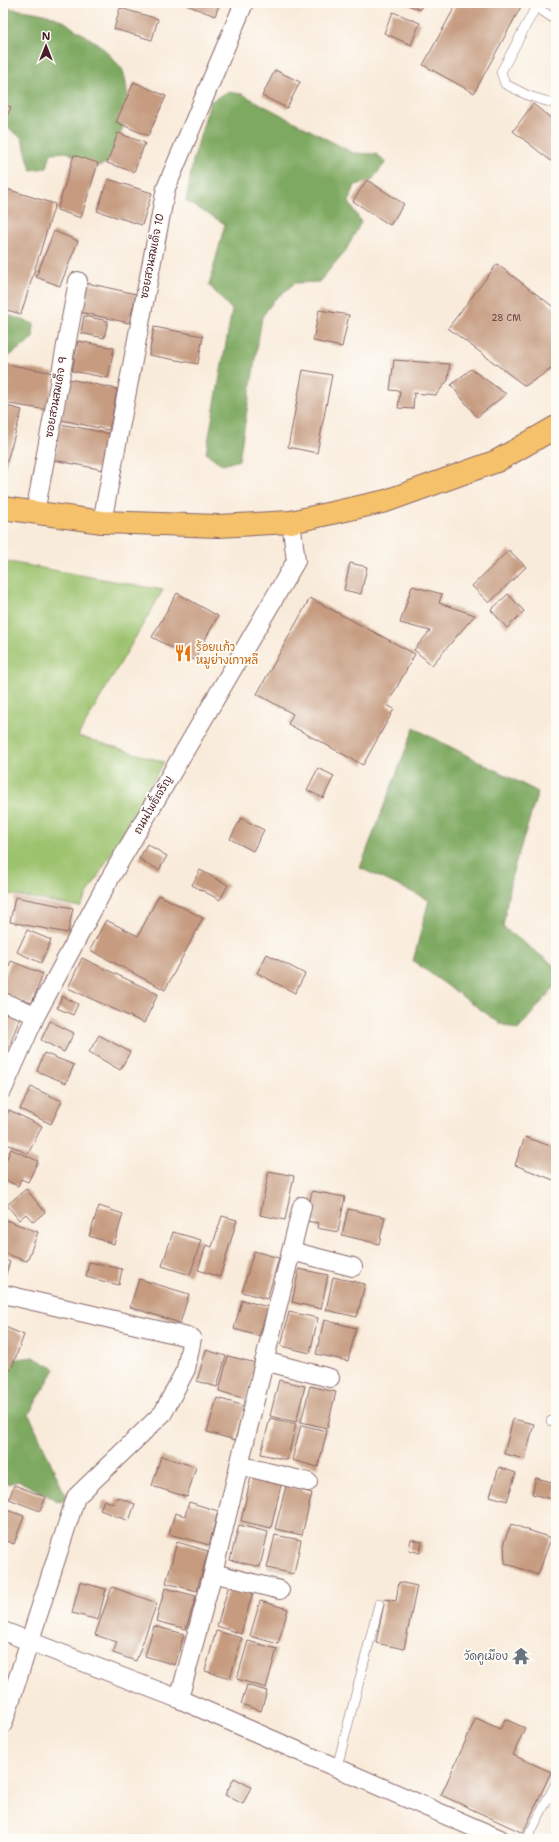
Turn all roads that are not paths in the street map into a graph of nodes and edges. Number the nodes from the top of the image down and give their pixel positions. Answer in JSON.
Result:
{"nodes":[{"id":1,"x":244,"y":3,"type":"edge"},
{"id":2,"x":537,"y":5,"type":"edge"},
{"id":3,"x":556,"y":20,"type":"edge"},
{"id":4,"x":556,"y":104,"type":"edge"},
{"id":5,"x":78,"y":281,"type":"dead end"},
{"id":6,"x":556,"y":427,"type":"edge"},
{"id":7,"x":3,"y":508,"type":"edge"},
{"id":8,"x":35,"y":513,"type":"junction"},
{"id":9,"x":102,"y":522,"type":"junction"},
{"id":10,"x":291,"y":522,"type":"junction"},
{"id":11,"x":3,"y":1002,"type":"edge"},
{"id":12,"x":36,"y":1015,"type":"junction"},
{"id":13,"x":3,"y":1089,"type":"edge"},
{"id":14,"x":302,"y":1206,"type":"dead end"},
{"id":15,"x":291,"y":1251,"type":"junction"},
{"id":16,"x":353,"y":1267,"type":"dead end"},
{"id":17,"x":3,"y":1294,"type":"edge"},
{"id":18,"x":264,"y":1361,"type":"junction"},
{"id":19,"x":330,"y":1378,"type":"dead end"},
{"id":20,"x":239,"y":1465,"type":"junction"},
{"id":21,"x":308,"y":1482,"type":"dead end"},
{"id":22,"x":213,"y":1573,"type":"junction"},
{"id":23,"x":280,"y":1590,"type":"dead end"},
{"id":24,"x":379,"y":1604,"type":"dead end"},
{"id":25,"x":3,"y":1631,"type":"edge"},
{"id":26,"x":31,"y":1641,"type":"junction"},
{"id":27,"x":179,"y":1699,"type":"junction"},
{"id":28,"x":3,"y":1724,"type":"edge"},
{"id":29,"x":337,"y":1767,"type":"junction"},
{"id":30,"x":555,"y":1786,"type":"edge"},
{"id":31,"x":500,"y":1839,"type":"edge"},
{"id":32,"x":527,"y":1839,"type":"edge"}],
"edges":[{"from":1,"to":9,"type":"street","name":"ซอยสวนสมเด็จ 10"},
{"from":2,"to":3,"type":"lane"},
{"from":2,"to":4,"type":"lane"},
{"from":5,"to":8,"type":"street","name":"ซอยสวนสมเด็จ 9"},
{"from":6,"to":10,"type":"main road"},
{"from":7,"to":8,"type":"main road"},
{"from":8,"to":9,"type":"main road"},
{"from":9,"to":10,"type":"main road"},
{"from":10,"to":12,"type":"street","name":"ถนนโพธิ์เจริญ"},
{"from":11,"to":12,"type":"street"},
{"from":12,"to":13,"type":"street","name":"ถนนโพธิ์เจริญ"},
{"from":14,"to":15,"type":"street"},
{"from":15,"to":16,"type":"street"},
{"from":15,"to":18,"type":"street"},
{"from":17,"to":26,"type":"street"},
{"from":18,"to":19,"type":"street"},
{"from":18,"to":20,"type":"street"},
{"from":20,"to":21,"type":"street"},
{"from":20,"to":22,"type":"street"},
{"from":22,"to":23,"type":"street"},
{"from":22,"to":27,"type":"street"},
{"from":24,"to":29,"type":"lane"},
{"from":25,"to":26,"type":"street"},
{"from":26,"to":27,"type":"street"},
{"from":26,"to":28,"type":"street"},
{"from":27,"to":29,"type":"street"},
{"from":29,"to":31,"type":"street"},
{"from":30,"to":32,"type":"lane"}]}
